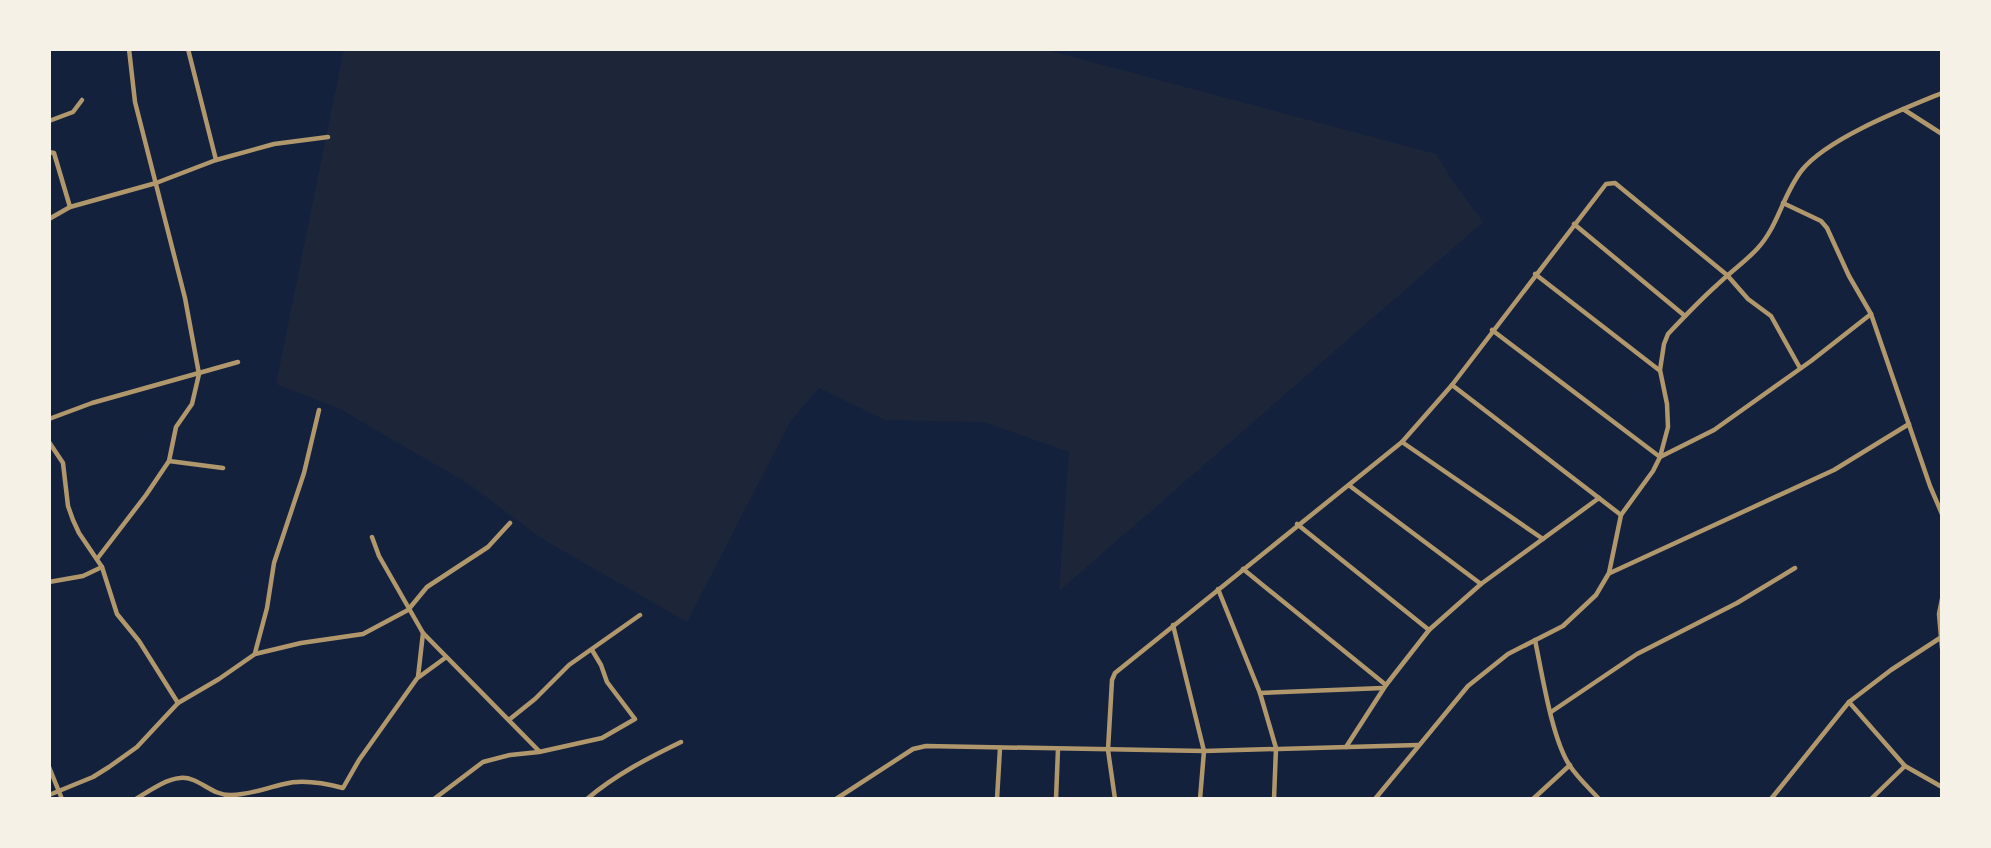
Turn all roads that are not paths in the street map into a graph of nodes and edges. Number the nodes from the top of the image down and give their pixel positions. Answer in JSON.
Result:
{"nodes":[{"id":1,"x":129,"y":49,"type":"edge"},
{"id":2,"x":188,"y":49,"type":"edge"},
{"id":3,"x":1942,"y":93,"type":"edge"},
{"id":4,"x":82,"y":100,"type":"dead end"},
{"id":5,"x":1902,"y":109,"type":"junction"},
{"id":6,"x":49,"y":121,"type":"edge"},
{"id":7,"x":1942,"y":134,"type":"edge"},
{"id":8,"x":328,"y":137,"type":"dead end"},
{"id":9,"x":49,"y":152,"type":"edge"},
{"id":10,"x":216,"y":160,"type":"junction"},
{"id":11,"x":156,"y":183,"type":"junction"},
{"id":12,"x":1783,"y":203,"type":"junction"},
{"id":13,"x":71,"y":207,"type":"junction"},
{"id":14,"x":49,"y":219,"type":"edge"},
{"id":15,"x":1574,"y":224,"type":"junction"},
{"id":16,"x":1535,"y":274,"type":"junction"},
{"id":17,"x":1727,"y":275,"type":"junction"},
{"id":18,"x":1871,"y":314,"type":"junction"},
{"id":19,"x":1685,"y":316,"type":"junction"},
{"id":20,"x":1492,"y":330,"type":"junction"},
{"id":21,"x":238,"y":362,"type":"dead end"},
{"id":22,"x":1800,"y":368,"type":"junction"},
{"id":23,"x":1660,"y":370,"type":"junction"},
{"id":24,"x":200,"y":373,"type":"junction"},
{"id":25,"x":1452,"y":385,"type":"junction"},
{"id":26,"x":319,"y":410,"type":"dead end"},
{"id":27,"x":49,"y":419,"type":"edge"},
{"id":28,"x":1909,"y":424,"type":"junction"},
{"id":29,"x":49,"y":442,"type":"edge"},
{"id":30,"x":1402,"y":442,"type":"junction"},
{"id":31,"x":1660,"y":457,"type":"junction"},
{"id":32,"x":169,"y":461,"type":"junction"},
{"id":33,"x":223,"y":468,"type":"dead end"},
{"id":34,"x":1350,"y":486,"type":"junction"},
{"id":35,"x":1599,"y":498,"type":"junction"},
{"id":36,"x":1621,"y":514,"type":"junction"},
{"id":37,"x":1942,"y":514,"type":"edge"},
{"id":38,"x":510,"y":523,"type":"dead end"},
{"id":39,"x":1297,"y":524,"type":"junction"},
{"id":40,"x":372,"y":537,"type":"dead end"},
{"id":41,"x":1543,"y":539,"type":"junction"},
{"id":42,"x":97,"y":559,"type":"junction"},
{"id":43,"x":102,"y":567,"type":"junction"},
{"id":44,"x":1796,"y":568,"type":"dead end"},
{"id":45,"x":1243,"y":569,"type":"junction"},
{"id":46,"x":1609,"y":573,"type":"junction"},
{"id":47,"x":49,"y":582,"type":"edge"},
{"id":48,"x":1481,"y":584,"type":"junction"},
{"id":49,"x":1218,"y":589,"type":"junction"},
{"id":50,"x":1942,"y":599,"type":"edge"},
{"id":51,"x":408,"y":610,"type":"junction"},
{"id":52,"x":640,"y":615,"type":"dead end"},
{"id":53,"x":1173,"y":625,"type":"junction"},
{"id":54,"x":1429,"y":630,"type":"junction"},
{"id":55,"x":423,"y":634,"type":"junction"},
{"id":56,"x":1940,"y":638,"type":"edge"},
{"id":57,"x":1535,"y":640,"type":"junction"},
{"id":58,"x":1942,"y":648,"type":"edge"},
{"id":59,"x":592,"y":650,"type":"junction"},
{"id":60,"x":255,"y":654,"type":"junction"},
{"id":61,"x":445,"y":658,"type":"junction"},
{"id":62,"x":418,"y":677,"type":"junction"},
{"id":63,"x":1385,"y":686,"type":"junction"},
{"id":64,"x":1260,"y":693,"type":"junction"},
{"id":65,"x":1849,"y":702,"type":"junction"},
{"id":66,"x":178,"y":703,"type":"junction"},
{"id":67,"x":1551,"y":712,"type":"junction"},
{"id":68,"x":510,"y":719,"type":"junction"},
{"id":69,"x":681,"y":742,"type":"dead end"},
{"id":70,"x":1419,"y":745,"type":"junction"},
{"id":71,"x":1346,"y":747,"type":"junction"},
{"id":72,"x":1000,"y":748,"type":"junction"},
{"id":73,"x":1276,"y":748,"type":"junction"},
{"id":74,"x":1058,"y":749,"type":"junction"},
{"id":75,"x":1108,"y":750,"type":"junction"},
{"id":76,"x":539,"y":751,"type":"junction"},
{"id":77,"x":1204,"y":751,"type":"junction"},
{"id":78,"x":1570,"y":765,"type":"junction"},
{"id":79,"x":1905,"y":766,"type":"junction"},
{"id":80,"x":49,"y":767,"type":"edge"},
{"id":81,"x":1942,"y":787,"type":"edge"},
{"id":82,"x":60,"y":792,"type":"junction"},
{"id":83,"x":49,"y":795,"type":"edge"},
{"id":84,"x":62,"y":799,"type":"edge"},
{"id":85,"x":136,"y":799,"type":"edge"},
{"id":86,"x":434,"y":799,"type":"edge"},
{"id":87,"x":587,"y":799,"type":"edge"},
{"id":88,"x":836,"y":799,"type":"edge"},
{"id":89,"x":997,"y":799,"type":"edge"},
{"id":90,"x":1056,"y":799,"type":"edge"},
{"id":91,"x":1115,"y":799,"type":"edge"},
{"id":92,"x":1200,"y":799,"type":"edge"},
{"id":93,"x":1274,"y":799,"type":"edge"},
{"id":94,"x":1375,"y":799,"type":"edge"},
{"id":95,"x":1533,"y":799,"type":"edge"},
{"id":96,"x":1599,"y":799,"type":"edge"},
{"id":97,"x":1771,"y":799,"type":"edge"},
{"id":98,"x":1871,"y":799,"type":"edge"}],
"edges":[{"from":1,"to":11,"type":"street"},
{"from":2,"to":10,"type":"street"},
{"from":3,"to":5,"type":"street"},
{"from":4,"to":6,"type":"street"},
{"from":5,"to":7,"type":"street"},
{"from":5,"to":12,"type":"street"},
{"from":8,"to":10,"type":"street"},
{"from":9,"to":13,"type":"street"},
{"from":10,"to":11,"type":"street"},
{"from":11,"to":13,"type":"street"},
{"from":11,"to":24,"type":"street"},
{"from":12,"to":17,"type":"street"},
{"from":12,"to":18,"type":"street"},
{"from":13,"to":14,"type":"street"},
{"from":15,"to":16,"type":"street"},
{"from":15,"to":17,"type":"street"},
{"from":15,"to":19,"type":"street"},
{"from":16,"to":20,"type":"street"},
{"from":16,"to":23,"type":"street"},
{"from":17,"to":19,"type":"street"},
{"from":17,"to":22,"type":"street"},
{"from":18,"to":22,"type":"street"},
{"from":18,"to":28,"type":"street"},
{"from":19,"to":23,"type":"street"},
{"from":20,"to":25,"type":"street"},
{"from":20,"to":31,"type":"street"},
{"from":21,"to":24,"type":"street"},
{"from":22,"to":31,"type":"street"},
{"from":23,"to":31,"type":"street"},
{"from":24,"to":27,"type":"street"},
{"from":24,"to":32,"type":"street"},
{"from":25,"to":30,"type":"street"},
{"from":25,"to":35,"type":"street"},
{"from":26,"to":60,"type":"street"},
{"from":28,"to":37,"type":"street"},
{"from":28,"to":46,"type":"street"},
{"from":29,"to":42,"type":"street"},
{"from":30,"to":34,"type":"street"},
{"from":30,"to":41,"type":"street"},
{"from":31,"to":36,"type":"street"},
{"from":32,"to":33,"type":"street"},
{"from":32,"to":42,"type":"street"},
{"from":34,"to":39,"type":"street"},
{"from":34,"to":48,"type":"street"},
{"from":35,"to":36,"type":"street"},
{"from":35,"to":41,"type":"street"},
{"from":36,"to":46,"type":"street"},
{"from":38,"to":51,"type":"street"},
{"from":39,"to":45,"type":"street"},
{"from":39,"to":54,"type":"street"},
{"from":40,"to":51,"type":"street"},
{"from":41,"to":48,"type":"street"},
{"from":42,"to":43,"type":"street"},
{"from":43,"to":47,"type":"street"},
{"from":43,"to":66,"type":"street"},
{"from":44,"to":67,"type":"street"},
{"from":45,"to":49,"type":"street"},
{"from":45,"to":63,"type":"street"},
{"from":46,"to":57,"type":"street"},
{"from":48,"to":54,"type":"street"},
{"from":49,"to":53,"type":"street"},
{"from":49,"to":64,"type":"street"},
{"from":50,"to":56,"type":"street"},
{"from":51,"to":55,"type":"street"},
{"from":51,"to":60,"type":"street"},
{"from":52,"to":59,"type":"street"},
{"from":53,"to":75,"type":"street"},
{"from":53,"to":77,"type":"street"},
{"from":54,"to":63,"type":"street"},
{"from":55,"to":61,"type":"street"},
{"from":55,"to":62,"type":"street"},
{"from":56,"to":58,"type":"street"},
{"from":56,"to":65,"type":"street"},
{"from":57,"to":67,"type":"street"},
{"from":57,"to":70,"type":"street"},
{"from":59,"to":68,"type":"street"},
{"from":59,"to":76,"type":"street"},
{"from":60,"to":66,"type":"street"},
{"from":61,"to":62,"type":"street"},
{"from":61,"to":68,"type":"street"},
{"from":62,"to":85,"type":"street"},
{"from":63,"to":64,"type":"street"},
{"from":63,"to":71,"type":"street"},
{"from":64,"to":73,"type":"street"},
{"from":65,"to":79,"type":"street"},
{"from":65,"to":97,"type":"street"},
{"from":66,"to":82,"type":"street"},
{"from":67,"to":78,"type":"street"},
{"from":68,"to":76,"type":"street"},
{"from":69,"to":87,"type":"street"},
{"from":70,"to":71,"type":"street"},
{"from":70,"to":94,"type":"street"},
{"from":71,"to":73,"type":"street"},
{"from":72,"to":74,"type":"street"},
{"from":72,"to":88,"type":"street"},
{"from":72,"to":89,"type":"street"},
{"from":73,"to":77,"type":"street"},
{"from":73,"to":93,"type":"street"},
{"from":74,"to":75,"type":"street"},
{"from":74,"to":90,"type":"street"},
{"from":75,"to":77,"type":"street"},
{"from":75,"to":91,"type":"street"},
{"from":76,"to":86,"type":"street"},
{"from":77,"to":92,"type":"street"},
{"from":78,"to":95,"type":"street"},
{"from":78,"to":96,"type":"street"},
{"from":79,"to":81,"type":"street"},
{"from":79,"to":98,"type":"street"},
{"from":80,"to":82,"type":"street"},
{"from":82,"to":83,"type":"street"},
{"from":82,"to":84,"type":"street"}]}
